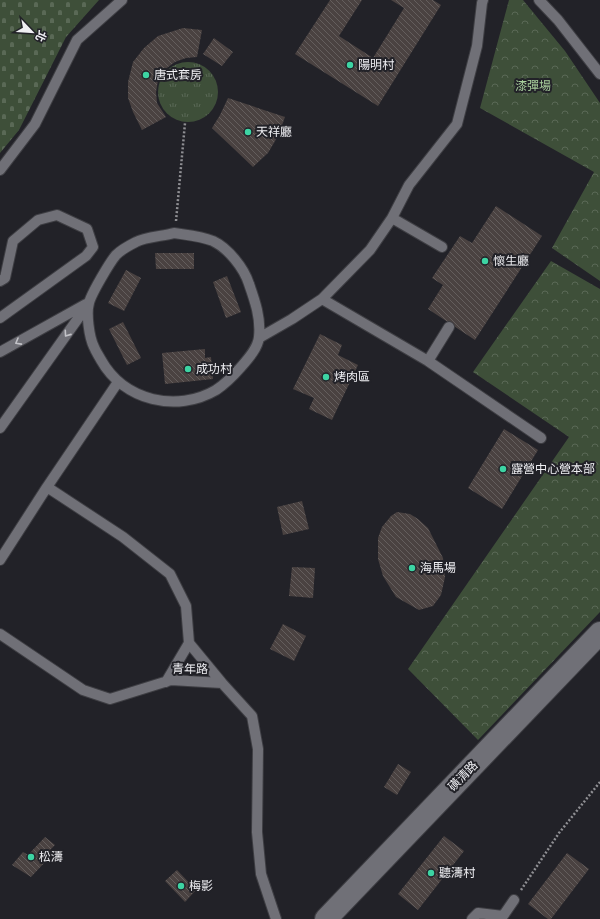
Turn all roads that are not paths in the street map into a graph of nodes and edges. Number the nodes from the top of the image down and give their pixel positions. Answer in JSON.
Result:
{"nodes":[{"id":1,"x":122,"y":0,"type":"edge"},
{"id":2,"x":483,"y":0,"type":"edge"},
{"id":3,"x":539,"y":0,"type":"edge"},
{"id":4,"x":600,"y":74,"type":"edge"},
{"id":5,"x":0,"y":170,"type":"edge"},
{"id":6,"x":392,"y":218,"type":"junction"},
{"id":7,"x":442,"y":247,"type":"dead end"},
{"id":8,"x":0,"y":281,"type":"edge"},
{"id":9,"x":322,"y":299,"type":"junction"},
{"id":10,"x":89,"y":302,"type":"junction"},
{"id":11,"x":0,"y":318,"type":"edge"},
{"id":12,"x":449,"y":326,"type":"dead end"},
{"id":13,"x":259,"y":338,"type":"junction"},
{"id":14,"x":0,"y":352,"type":"edge"},
{"id":15,"x":428,"y":361,"type":"junction"},
{"id":16,"x":118,"y":382,"type":"junction"},
{"id":17,"x":0,"y":428,"type":"edge"},
{"id":18,"x":541,"y":438,"type":"dead end"},
{"id":19,"x":47,"y":487,"type":"junction"},
{"id":20,"x":0,"y":560,"type":"edge"},
{"id":21,"x":600,"y":632,"type":"edge"},
{"id":22,"x":0,"y":634,"type":"edge"},
{"id":23,"x":189,"y":643,"type":"junction"},
{"id":24,"x":166,"y":682,"type":"junction"},
{"id":25,"x":222,"y":683,"type":"junction"},
{"id":26,"x":514,"y":900,"type":"road end"},
{"id":27,"x":276,"y":919,"type":"edge"},
{"id":28,"x":326,"y":919,"type":"edge"},
{"id":29,"x":472,"y":919,"type":"edge"}],
"edges":[{"from":1,"to":5,"type":"lane"},
{"from":2,"to":6,"type":"lane"},
{"from":3,"to":4,"type":"lane"},
{"from":6,"to":7,"type":"lane"},
{"from":6,"to":9,"type":"lane"},
{"from":8,"to":11,"type":"lane"},
{"from":9,"to":13,"type":"lane"},
{"from":9,"to":15,"type":"lane"},
{"from":10,"to":13,"type":"lane"},
{"from":10,"to":14,"type":"lane","one_way":true},
{"from":10,"to":16,"type":"lane"},
{"from":10,"to":17,"type":"lane","one_way":true},
{"from":12,"to":15,"type":"lane"},
{"from":13,"to":16,"type":"lane"},
{"from":15,"to":18,"type":"lane"},
{"from":16,"to":19,"type":"lane"},
{"from":19,"to":20,"type":"lane"},
{"from":19,"to":23,"type":"lane"},
{"from":21,"to":28,"type":"street","name":"磺清路"},
{"from":22,"to":24,"type":"lane","name":"青年路"},
{"from":23,"to":24,"type":"lane"},
{"from":23,"to":25,"type":"lane"},
{"from":24,"to":25,"type":"lane","name":"青年路"},
{"from":25,"to":27,"type":"lane","name":"青年路"},
{"from":26,"to":29,"type":"lane"}]}
